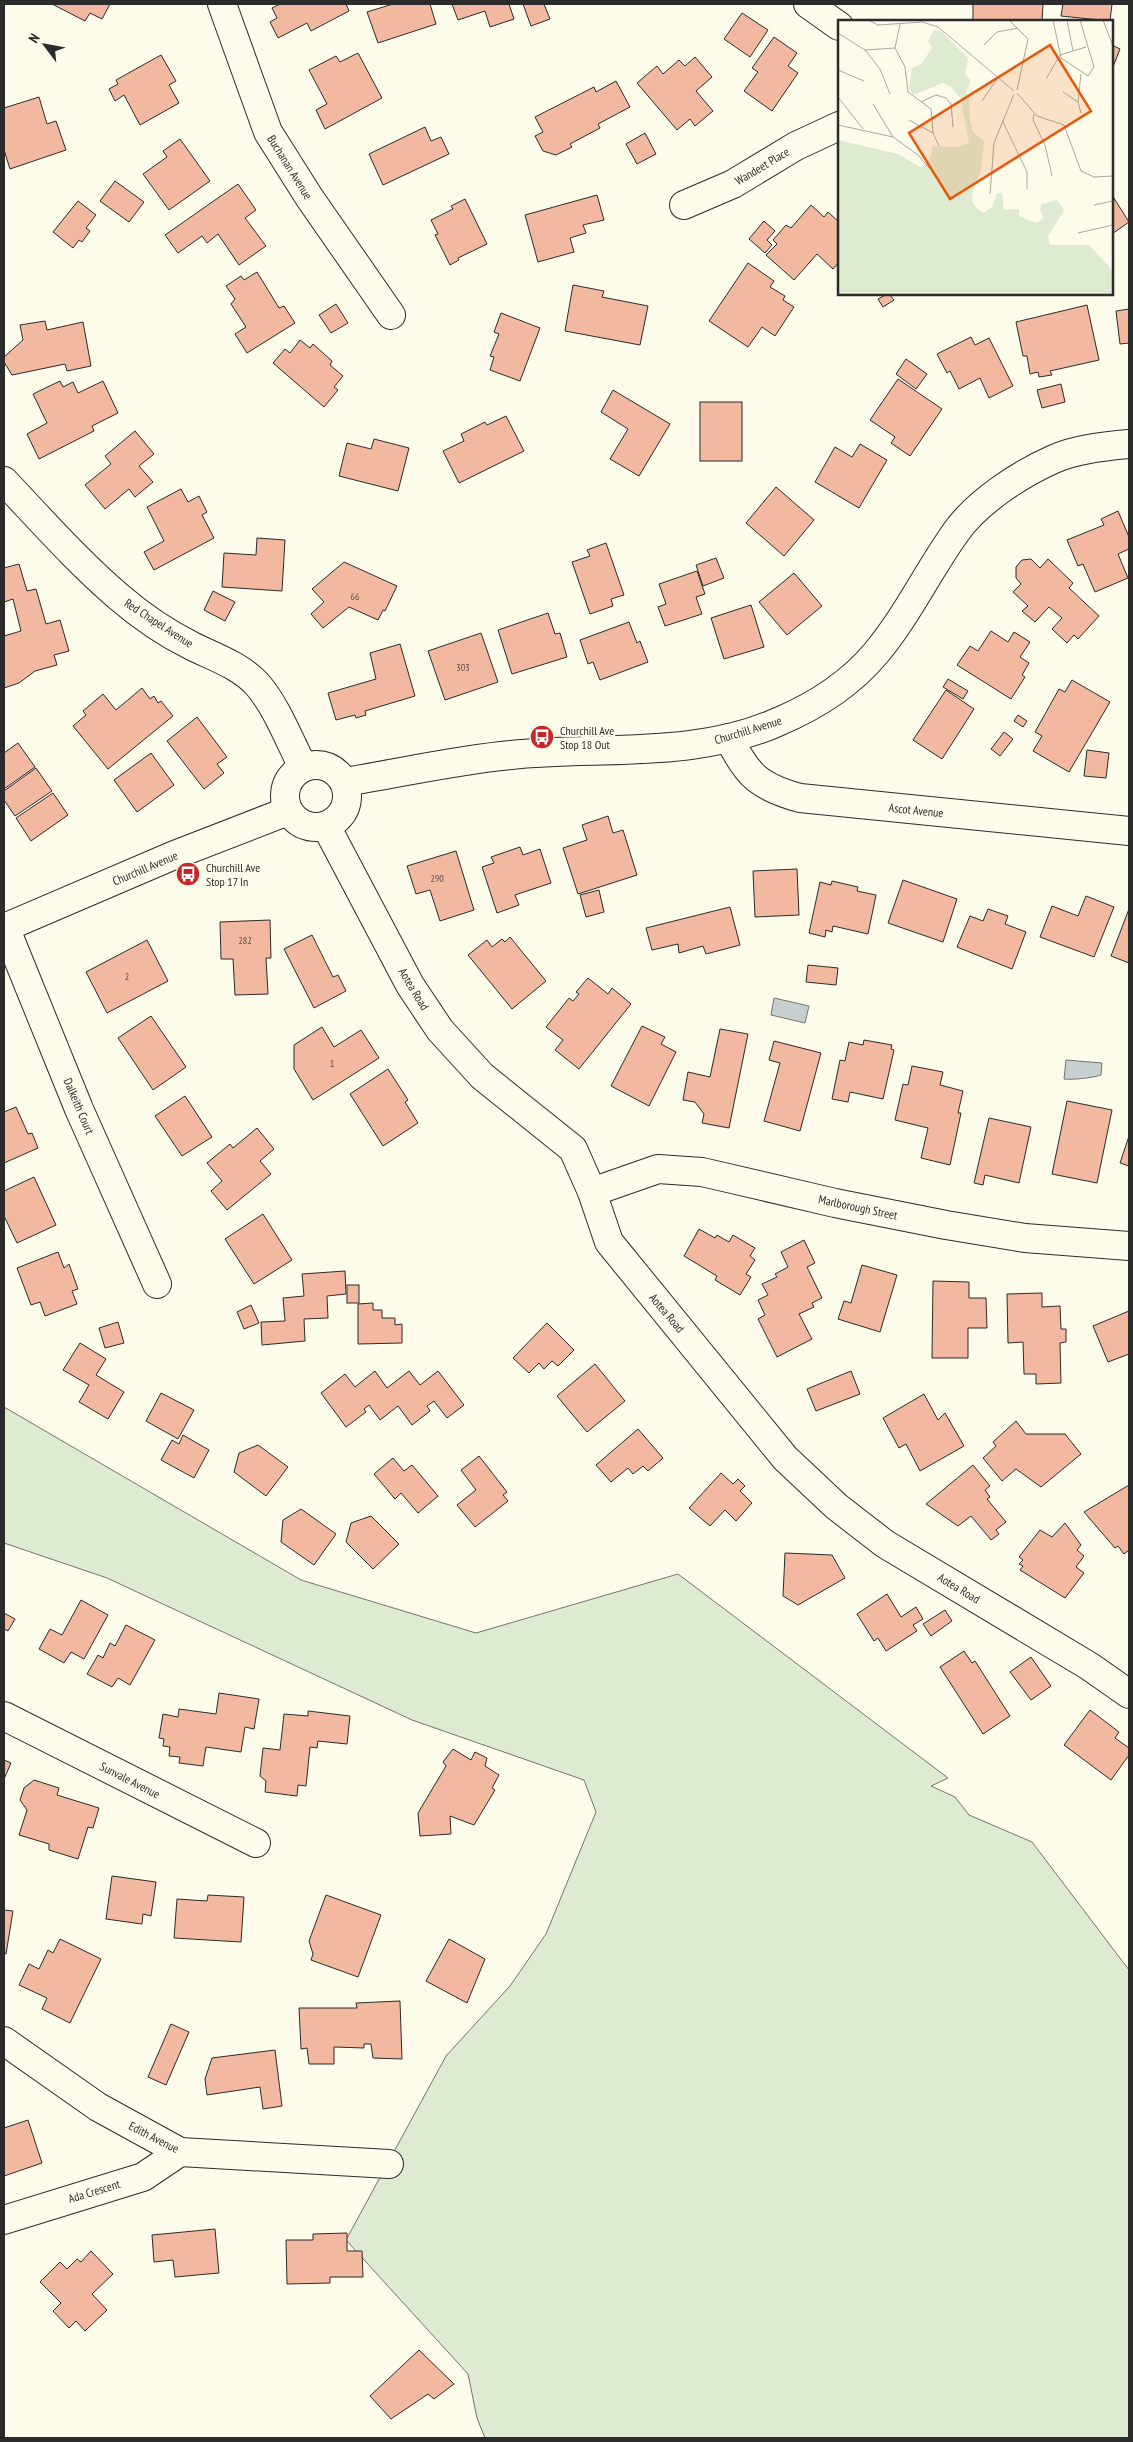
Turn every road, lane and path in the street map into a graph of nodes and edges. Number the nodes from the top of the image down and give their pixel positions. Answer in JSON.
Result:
{"nodes":[{"id":1,"x":222,"y":4,"type":"edge"},
{"id":2,"x":808,"y":4,"type":"edge"},
{"id":3,"x":838,"y":25,"type":"edge"},
{"id":4,"x":838,"y":126,"type":"edge"},
{"id":5,"x":684,"y":205,"type":"dead end"},
{"id":6,"x":391,"y":314,"type":"dead end"},
{"id":7,"x":1129,"y":444,"type":"edge"},
{"id":8,"x":4,"y":481,"type":"edge"},
{"id":9,"x":729,"y":738,"type":"junction"},
{"id":10,"x":303,"y":767,"type":"junction"},
{"id":11,"x":345,"y":782,"type":"junction"},
{"id":12,"x":288,"y":811,"type":"junction"},
{"id":13,"x":326,"y":826,"type":"junction"},
{"id":14,"x":1129,"y":831,"type":"edge"},
{"id":15,"x":4,"y":927,"type":"edge"},
{"id":16,"x":592,"y":1192,"type":"junction"},
{"id":17,"x":1129,"y":1246,"type":"edge"},
{"id":18,"x":157,"y":1284,"type":"dead end"},
{"id":19,"x":1129,"y":1694,"type":"edge"},
{"id":20,"x":4,"y":1716,"type":"edge"},
{"id":21,"x":256,"y":1843,"type":"dead end"},
{"id":22,"x":4,"y":2041,"type":"edge"},
{"id":23,"x":180,"y":2152,"type":"junction"},
{"id":24,"x":388,"y":2164,"type":"dead end"},
{"id":25,"x":4,"y":2220,"type":"edge"}],
"edges":[{"from":1,"to":6,"type":"street","name":"Buchanan Avenue"},
{"from":2,"to":3,"type":"street"},
{"from":4,"to":5,"type":"street","name":"Wandeet Place"},
{"from":7,"to":9,"type":"street","name":"Churchill Avenue"},
{"from":8,"to":10,"type":"street","name":"Red Chapel Avenue"},
{"from":9,"to":11,"type":"street","name":"Churchill Avenue"},
{"from":9,"to":14,"type":"street","name":"Ascot Avenue"},
{"from":10,"to":11,"type":"street"},
{"from":10,"to":12,"type":"street"},
{"from":11,"to":13,"type":"street"},
{"from":12,"to":13,"type":"street"},
{"from":12,"to":15,"type":"street","name":"Churchill Avenue"},
{"from":13,"to":16,"type":"street","name":"Aotea Road"},
{"from":15,"to":18,"type":"street","name":"Dalkeith Court"},
{"from":16,"to":17,"type":"street","name":"Marlborough Street"},
{"from":16,"to":19,"type":"street","name":"Aotea Road"},
{"from":20,"to":21,"type":"street","name":"Sunvale Avenue"},
{"from":22,"to":23,"type":"street","name":"Edith Avenue"},
{"from":23,"to":24,"type":"street","name":"Edith Avenue"},
{"from":23,"to":25,"type":"street","name":"Ada Crescent"}]}
